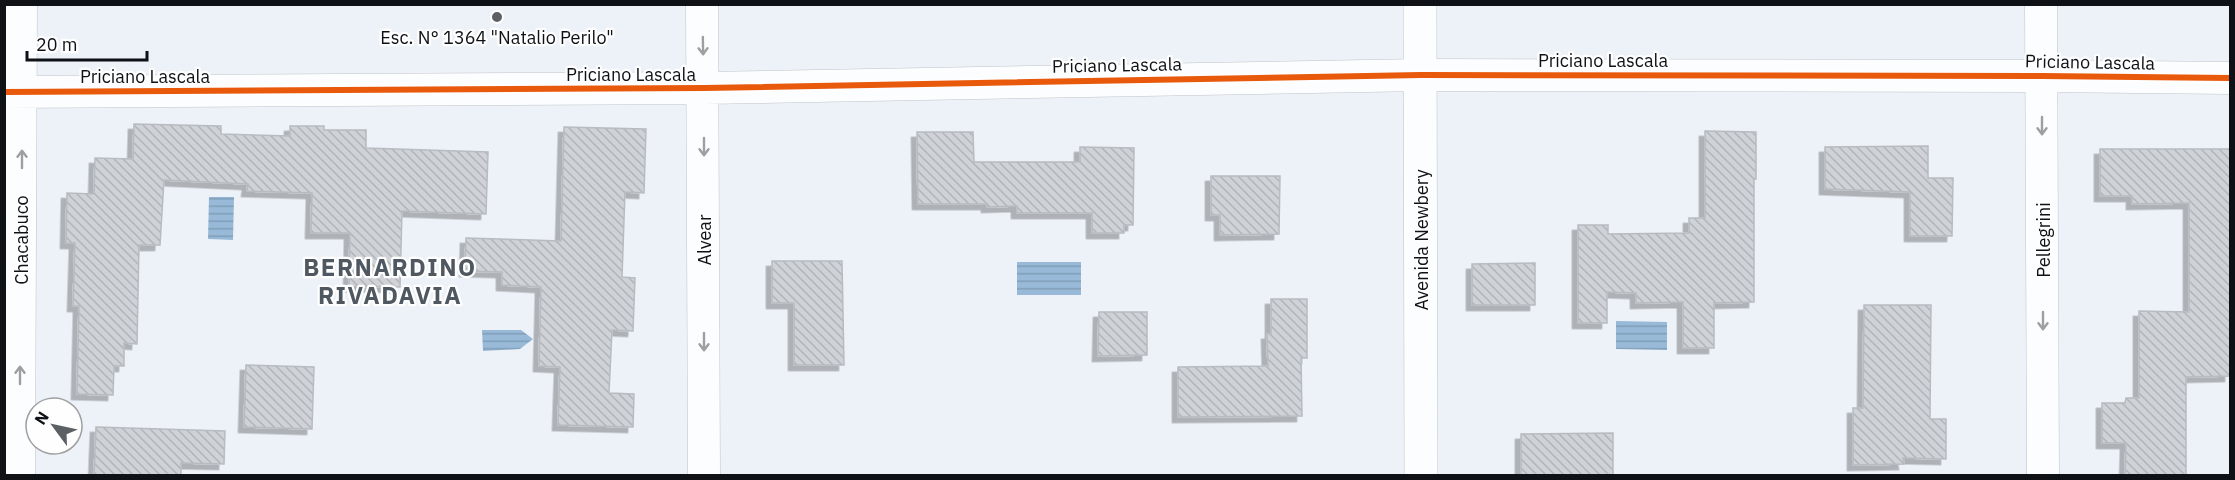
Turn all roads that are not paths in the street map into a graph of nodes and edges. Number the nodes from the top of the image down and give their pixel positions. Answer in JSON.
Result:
{"nodes":[{"id":1,"x":21,"y":4,"type":"edge"},
{"id":2,"x":702,"y":4,"type":"edge"},
{"id":3,"x":1420,"y":4,"type":"edge"},
{"id":4,"x":2041,"y":4,"type":"edge"},
{"id":5,"x":1421,"y":75,"type":"junction"},
{"id":6,"x":2042,"y":76,"type":"junction"},
{"id":7,"x":2230,"y":78,"type":"edge"},
{"id":8,"x":704,"y":88,"type":"junction"},
{"id":9,"x":13,"y":92,"type":"edge"},
{"id":10,"x":20,"y":476,"type":"edge"},
{"id":11,"x":704,"y":476,"type":"edge"},
{"id":12,"x":1421,"y":476,"type":"edge"},
{"id":13,"x":2043,"y":476,"type":"edge"}],
"edges":[{"from":1,"to":9,"type":"street","name":"Chacabuco"},
{"from":2,"to":8,"type":"street","name":"Alvear","one_way":true},
{"from":3,"to":5,"type":"main road","name":"Avenida Newbery"},
{"from":4,"to":6,"type":"street","name":"Pellegrini"},
{"from":5,"to":6,"type":"street","name":"Priciano Lascala"},
{"from":5,"to":8,"type":"street","name":"Priciano Lascala"},
{"from":5,"to":12,"type":"main road","name":"Avenida Newbery"},
{"from":6,"to":7,"type":"street","name":"Priciano Lascala"},
{"from":6,"to":13,"type":"street","name":"Pellegrini","one_way":true},
{"from":8,"to":9,"type":"street","name":"Priciano Lascala"},
{"from":8,"to":11,"type":"street","name":"Alvear","one_way":true},
{"from":10,"to":9,"type":"street","name":"Chacabuco","one_way":true}]}
